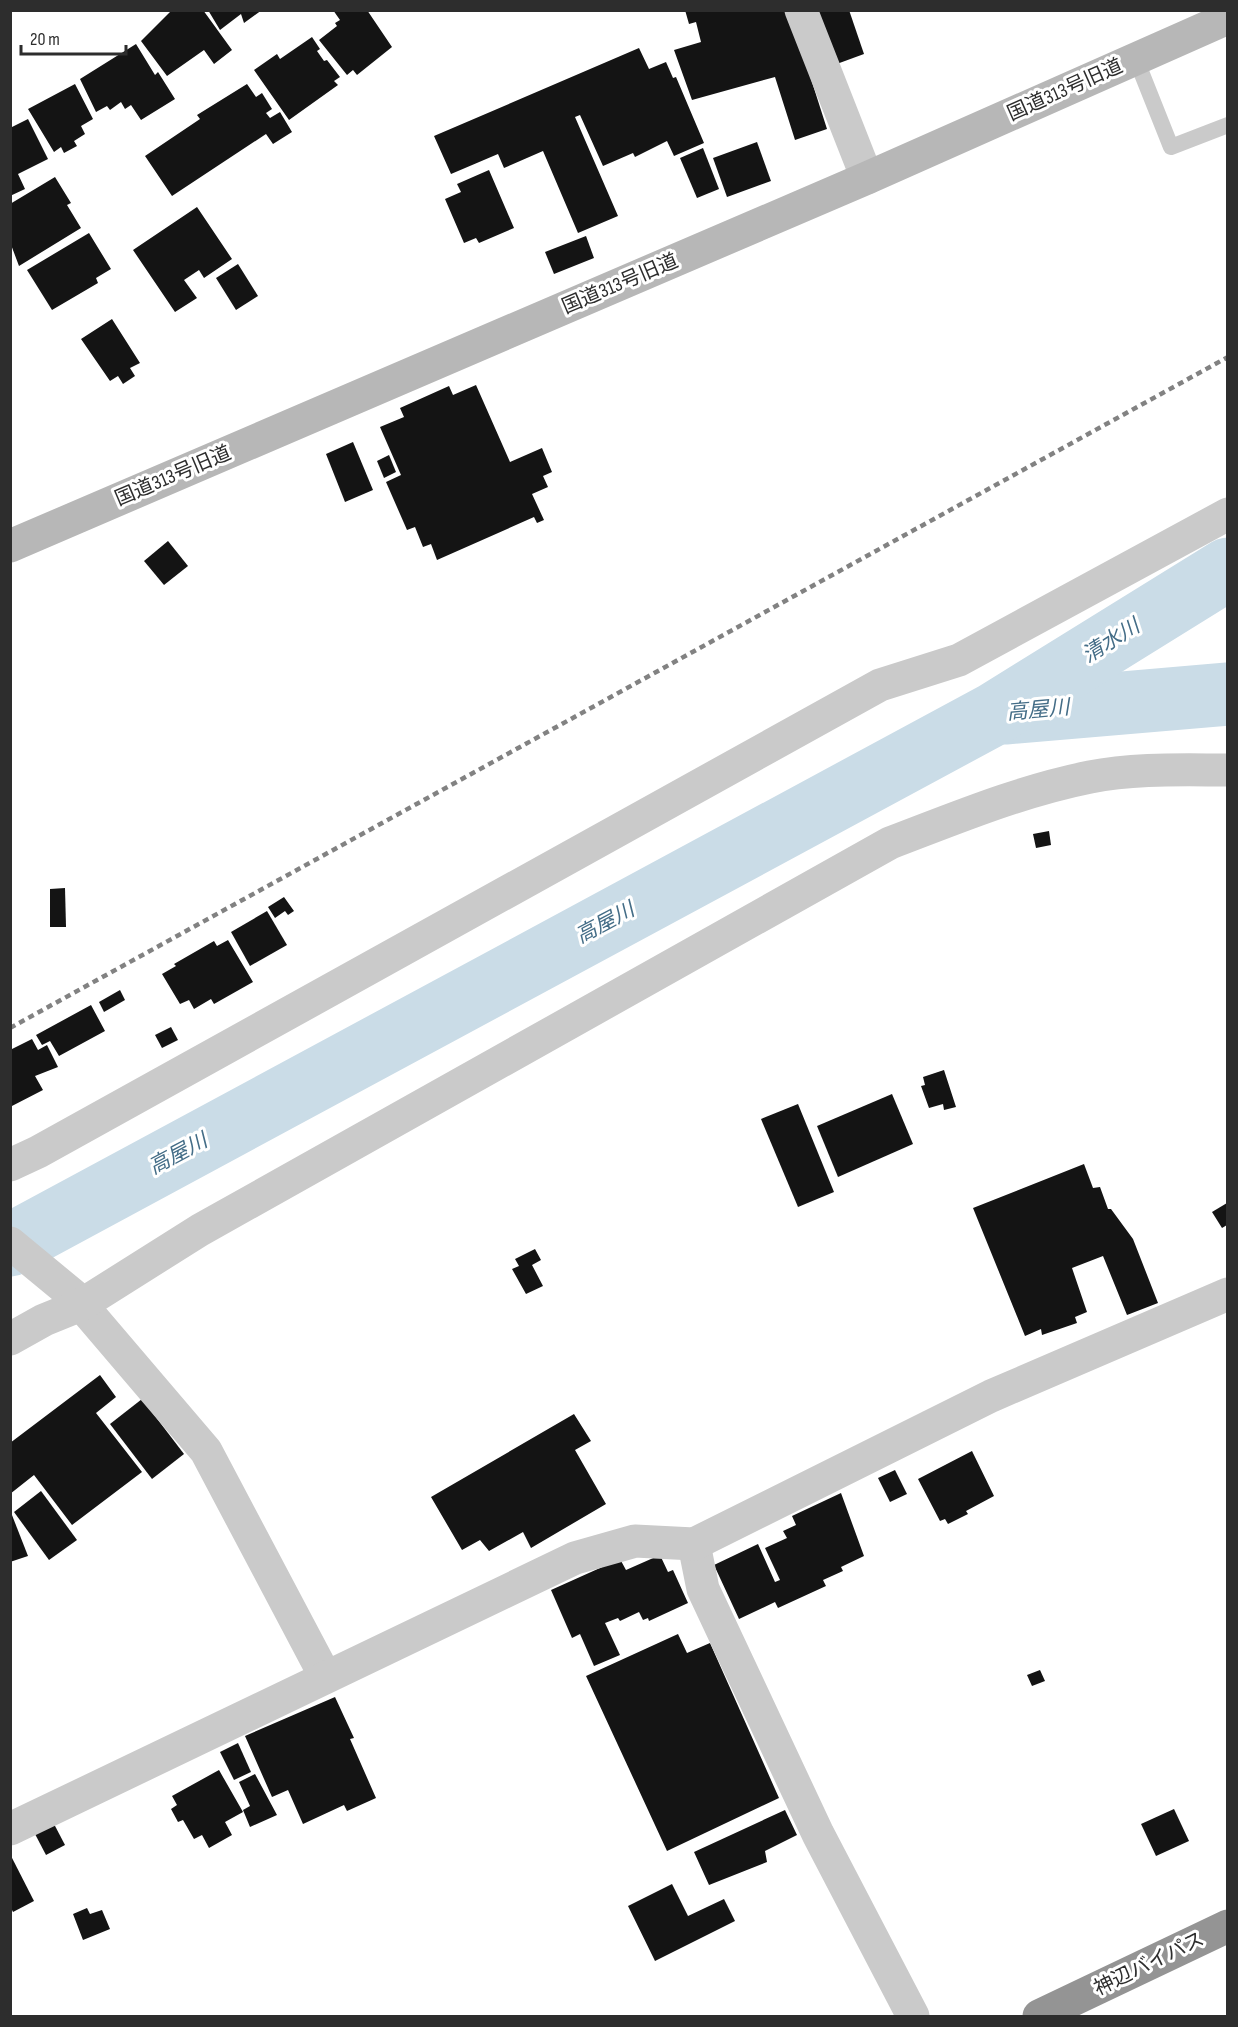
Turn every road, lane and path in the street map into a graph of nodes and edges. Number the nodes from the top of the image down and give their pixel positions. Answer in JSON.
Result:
{"nodes":[{"id":1,"x":801,"y":10,"type":"edge"},
{"id":2,"x":1227,"y":18,"type":"edge"},
{"id":3,"x":1136,"y":59,"type":"junction"},
{"id":4,"x":1227,"y":125,"type":"edge"},
{"id":5,"x":867,"y":178,"type":"junction"},
{"id":6,"x":1227,"y":514,"type":"edge"},
{"id":7,"x":10,"y":546,"type":"edge"},
{"id":8,"x":1227,"y":770,"type":"edge"},
{"id":9,"x":10,"y":1165,"type":"edge"},
{"id":10,"x":10,"y":1243,"type":"edge"},
{"id":11,"x":1227,"y":1294,"type":"edge"},
{"id":12,"x":77,"y":1300,"type":"junction"},
{"id":13,"x":10,"y":1339,"type":"edge"},
{"id":14,"x":694,"y":1544,"type":"junction"},
{"id":15,"x":325,"y":1676,"type":"junction"},
{"id":16,"x":10,"y":1829,"type":"edge"},
{"id":17,"x":1227,"y":1926,"type":"edge"},
{"id":18,"x":913,"y":2016,"type":"edge"},
{"id":19,"x":1039,"y":2016,"type":"edge"}],
"edges":[{"from":1,"to":5,"type":"street"},
{"from":2,"to":3,"type":"street","name":"国道313号旧道"},
{"from":3,"to":4,"type":"lane"},
{"from":3,"to":5,"type":"street","name":"国道313号旧道"},
{"from":5,"to":7,"type":"street","name":"国道313号旧道"},
{"from":6,"to":9,"type":"street"},
{"from":8,"to":12,"type":"street"},
{"from":10,"to":12,"type":"street"},
{"from":11,"to":14,"type":"street"},
{"from":12,"to":13,"type":"street"},
{"from":12,"to":15,"type":"street"},
{"from":14,"to":15,"type":"street"},
{"from":14,"to":18,"type":"street"},
{"from":15,"to":16,"type":"street"},
{"from":17,"to":19,"type":"highway","name":"神辺バイパス"}]}
